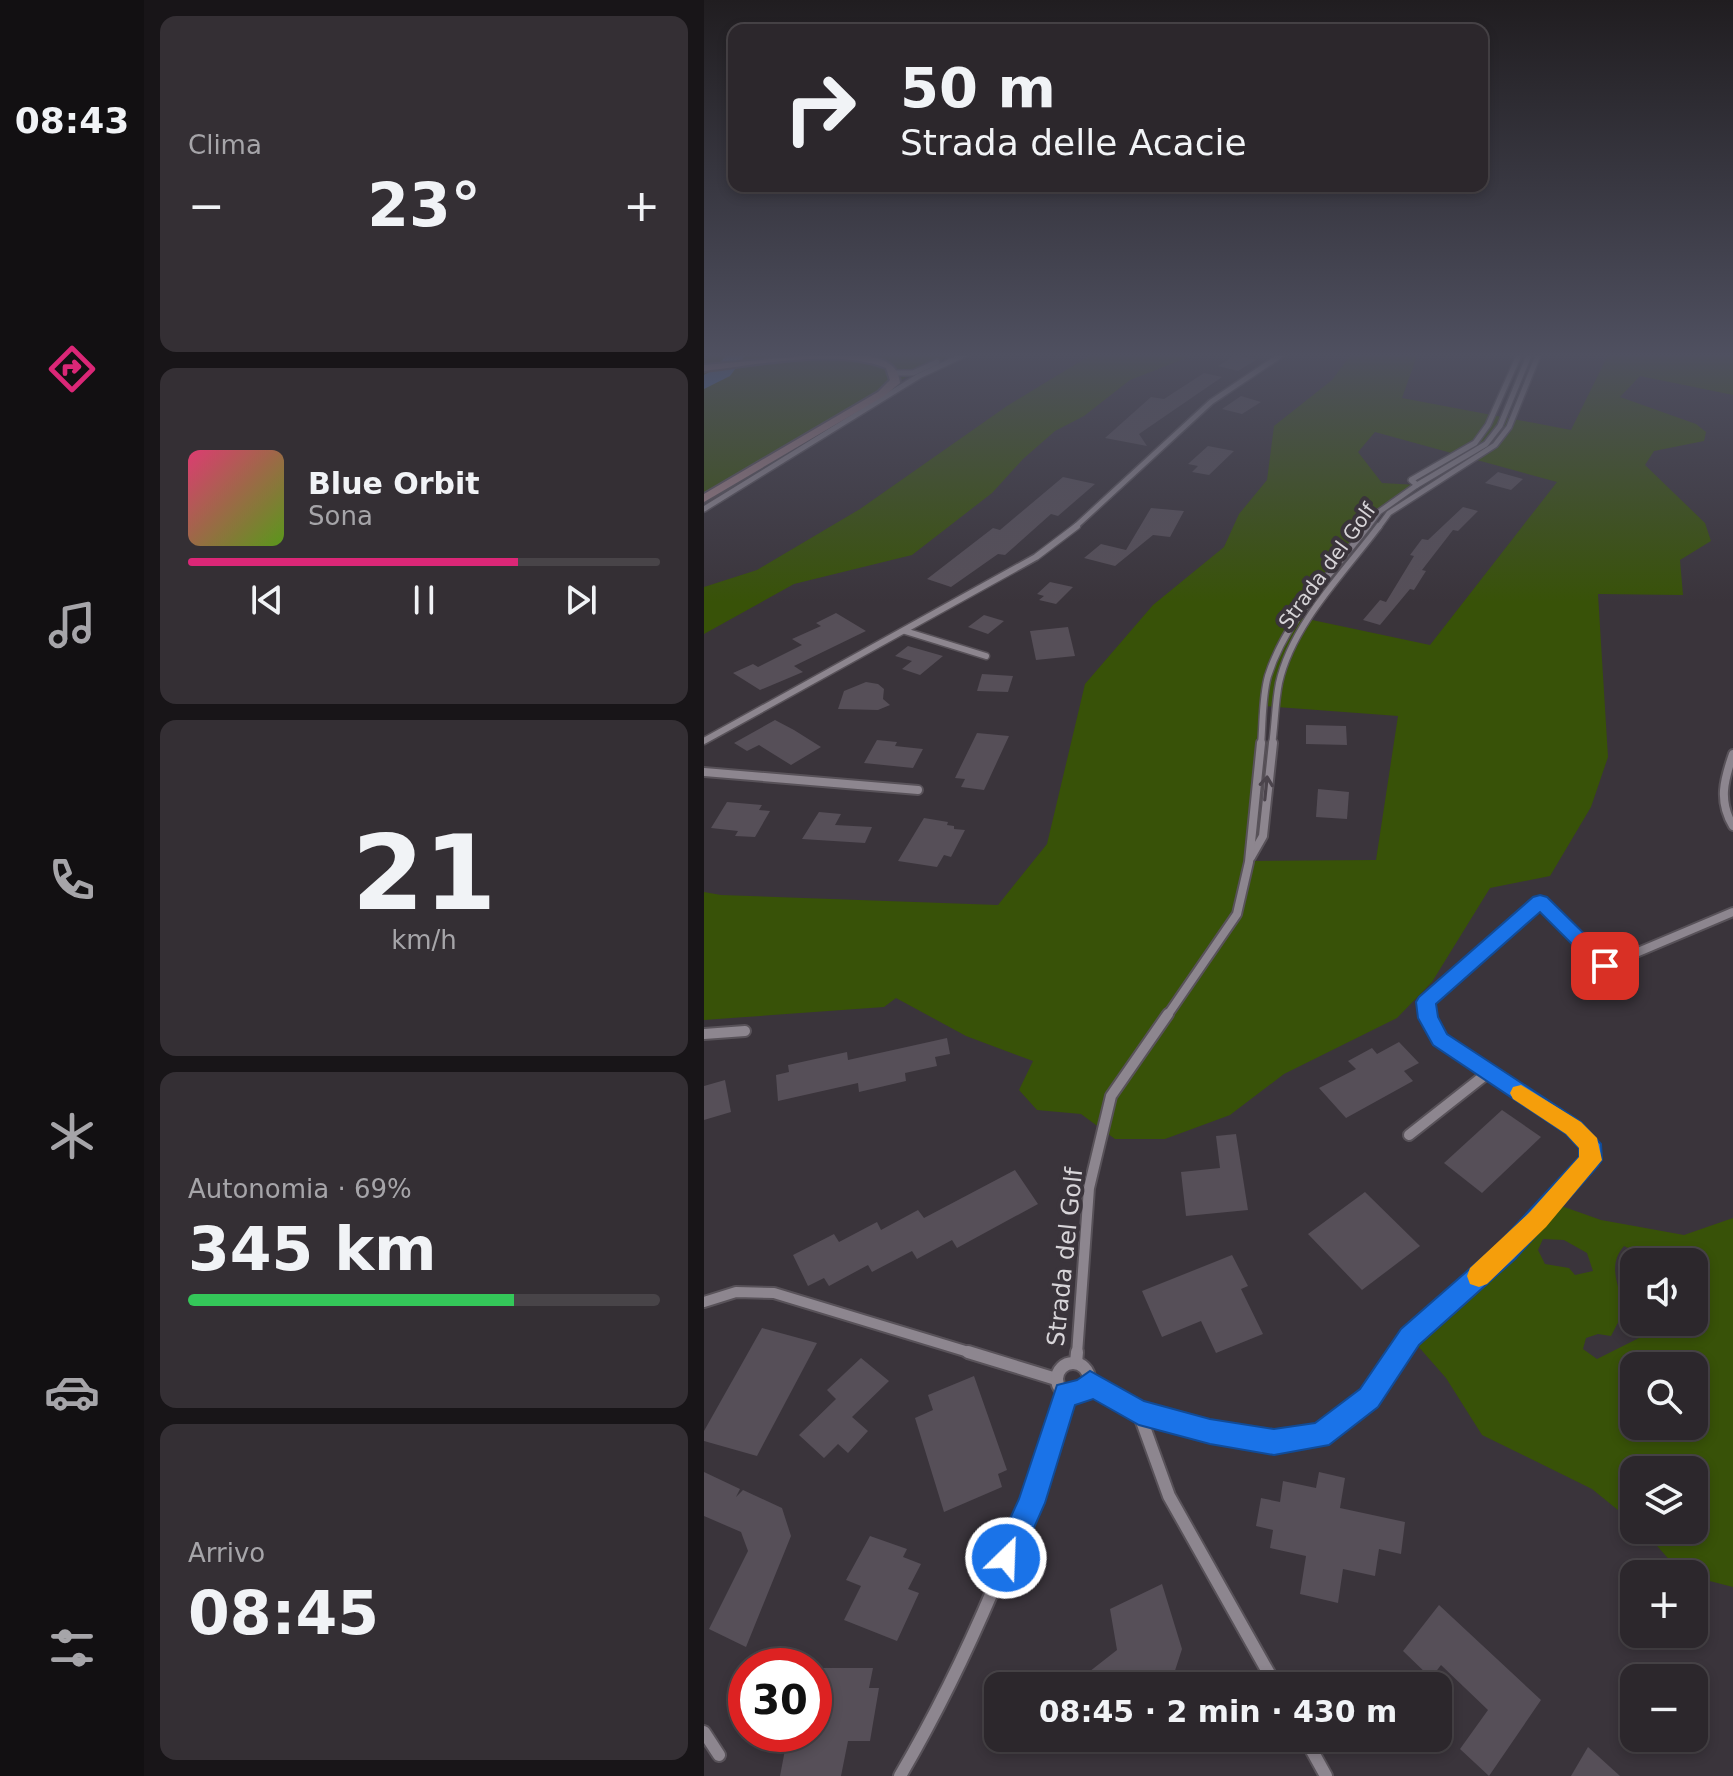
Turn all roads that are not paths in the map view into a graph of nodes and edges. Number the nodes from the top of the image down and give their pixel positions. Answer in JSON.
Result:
{"nodes":[{"id":1,"x":810,"y":436,"type":"edge"},
{"id":2,"x":822,"y":436,"type":"edge"},
{"id":3,"x":1174,"y":436,"type":"edge"},
{"id":4,"x":1480,"y":436,"type":"edge"},
{"id":5,"x":1492,"y":436,"type":"edge"},
{"id":6,"x":1502,"y":436,"type":"edge"},
{"id":7,"x":1417,"y":485,"type":"junction"},
{"id":8,"x":704,"y":499,"type":"edge"},
{"id":9,"x":704,"y":509,"type":"edge"},
{"id":10,"x":905,"y":631,"type":"junction"},
{"id":11,"x":986,"y":656,"type":"dead end"},
{"id":12,"x":704,"y":741,"type":"edge"},
{"id":13,"x":1733,"y":754,"type":"edge"},
{"id":14,"x":704,"y":772,"type":"edge"},
{"id":15,"x":918,"y":790,"type":"dead end"},
{"id":16,"x":1733,"y":826,"type":"edge"},
{"id":17,"x":1249,"y":862,"type":"junction"},
{"id":18,"x":1733,"y":912,"type":"edge"},
{"id":19,"x":745,"y":1031,"type":"dead end"},
{"id":20,"x":704,"y":1034,"type":"edge"},
{"id":21,"x":1489,"y":1072,"type":"junction"},
{"id":22,"x":1409,"y":1135,"type":"dead end"},
{"id":23,"x":704,"y":1302,"type":"edge"},
{"id":24,"x":1076,"y":1363,"type":"junction"},
{"id":25,"x":1056,"y":1379,"type":"junction"},
{"id":26,"x":1090,"y":1383,"type":"junction"},
{"id":27,"x":1066,"y":1394,"type":"junction"},
{"id":28,"x":1139,"y":1413,"type":"junction"},
{"id":29,"x":1268,"y":1672,"type":"edge"},
{"id":30,"x":704,"y":1732,"type":"edge"},
{"id":31,"x":1313,"y":1752,"type":"edge"},
{"id":32,"x":719,"y":1755,"type":"dead end"},
{"id":33,"x":900,"y":1776,"type":"edge"},
{"id":34,"x":1326,"y":1776,"type":"edge"}],
"edges":[{"from":1,"to":8,"type":"street"},
{"from":2,"to":9,"type":"street"},
{"from":3,"to":10,"type":"street"},
{"from":4,"to":7,"type":"street","name":"Strada del Golf"},
{"from":5,"to":7,"type":"street","name":"Strada del Golf"},
{"from":17,"to":6,"type":"street","name":"Strada del Golf","one_way":true},
{"from":7,"to":17,"type":"street","name":"Strada del Golf"},
{"from":10,"to":11,"type":"street"},
{"from":10,"to":12,"type":"street"},
{"from":13,"to":16,"type":"street"},
{"from":14,"to":15,"type":"street"},
{"from":17,"to":24,"type":"street","name":"Strada del Golf"},
{"from":18,"to":21,"type":"street"},
{"from":19,"to":20,"type":"street"},
{"from":21,"to":22,"type":"street"},
{"from":21,"to":28,"type":"street"},
{"from":23,"to":25,"type":"street"},
{"from":24,"to":25,"type":"street","name":"Strada del Golf"},
{"from":24,"to":26,"type":"street","name":"Strada del Golf"},
{"from":25,"to":27,"type":"street","name":"Strada del Golf"},
{"from":26,"to":27,"type":"street"},
{"from":26,"to":28,"type":"street"},
{"from":27,"to":33,"type":"street"},
{"from":28,"to":29,"type":"street"},
{"from":30,"to":32,"type":"street"},
{"from":31,"to":34,"type":"street"}]}
